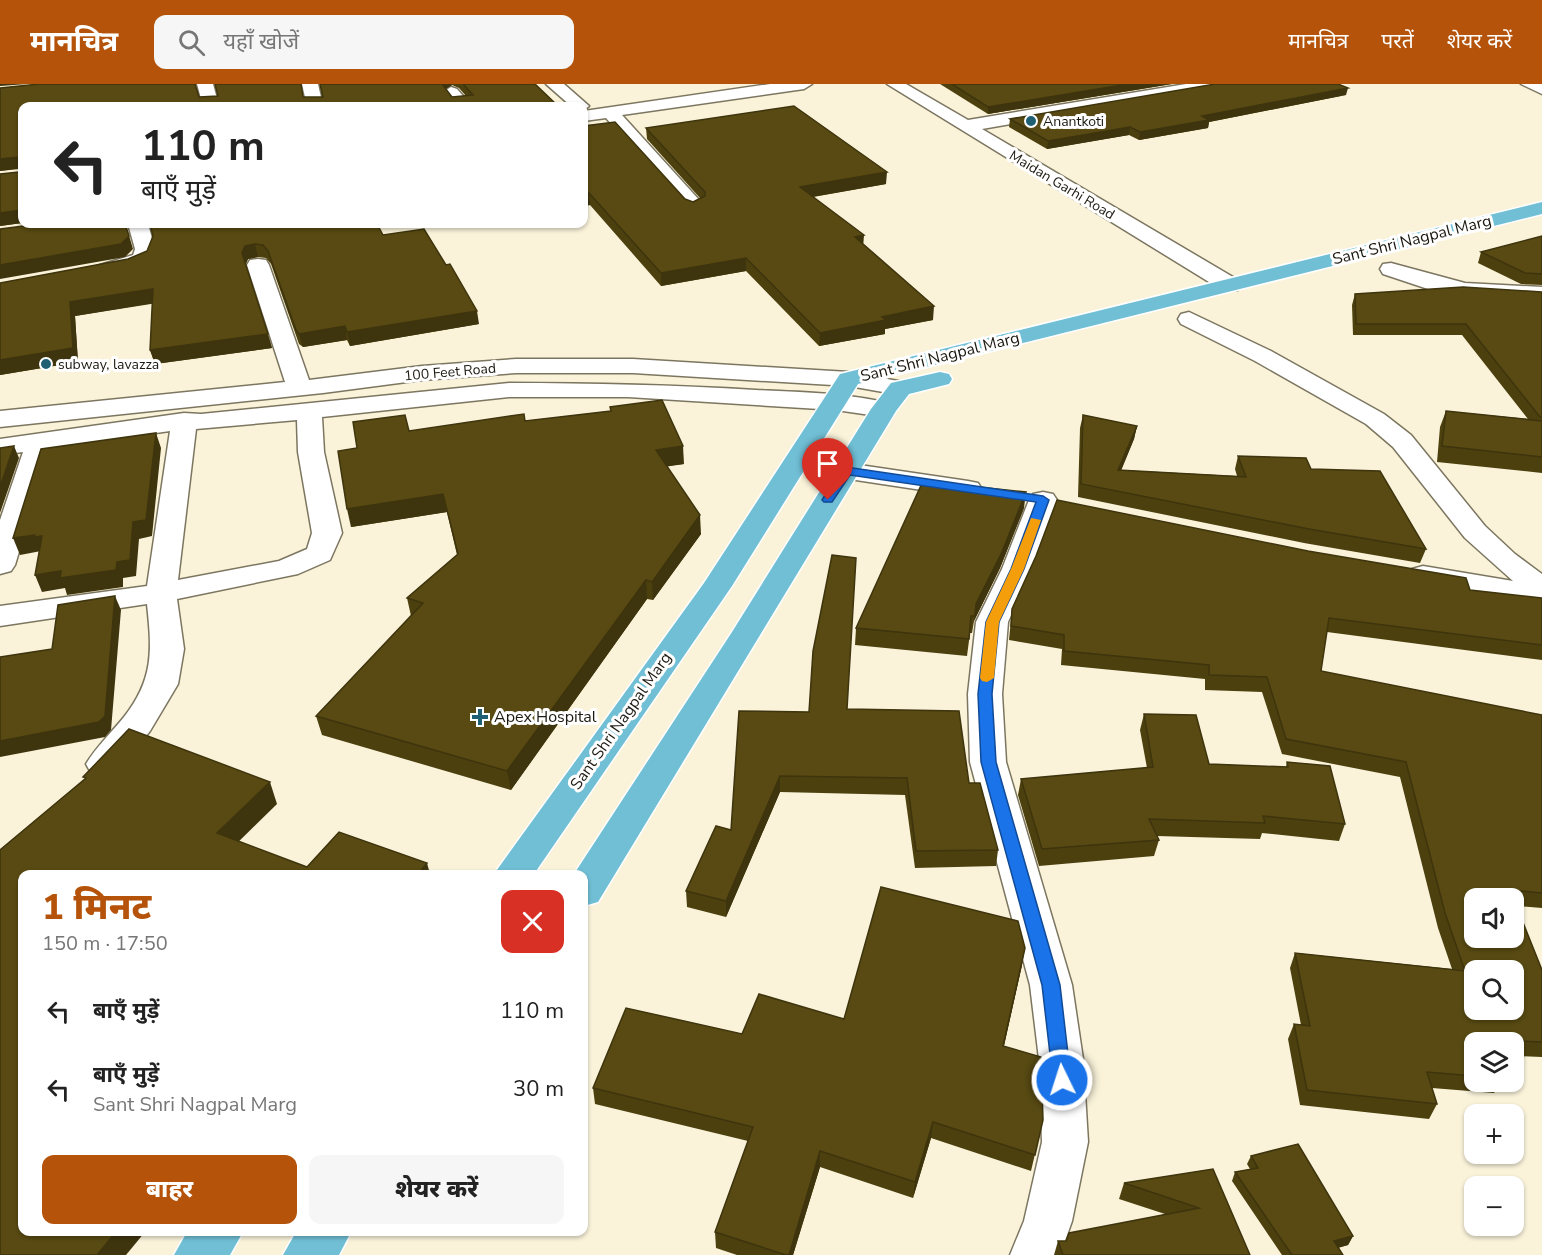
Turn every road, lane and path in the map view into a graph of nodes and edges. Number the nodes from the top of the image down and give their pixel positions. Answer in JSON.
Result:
{"nodes":[{"id":1,"x":205,"y":84,"type":"edge"},
{"id":2,"x":310,"y":84,"type":"edge"},
{"id":3,"x":554,"y":84,"type":"edge"},
{"id":4,"x":804,"y":84,"type":"edge"},
{"id":5,"x":895,"y":84,"type":"edge"},
{"id":6,"x":1147,"y":84,"type":"edge"},
{"id":7,"x":1215,"y":84,"type":"edge"},
{"id":8,"x":1529,"y":84,"type":"edge"},
{"id":9,"x":1542,"y":89,"type":"edge"},
{"id":10,"x":452,"y":92,"type":"dead end"},
{"id":11,"x":1165,"y":92,"type":"junction"},
{"id":12,"x":210,"y":102,"type":"edge"},
{"id":13,"x":314,"y":102,"type":"edge"},
{"id":14,"x":461,"y":102,"type":"edge"},
{"id":15,"x":575,"y":102,"type":"edge"},
{"id":16,"x":588,"y":111,"type":"edge"},
{"id":17,"x":610,"y":112,"type":"junction"},
{"id":18,"x":966,"y":126,"type":"junction"},
{"id":19,"x":694,"y":206,"type":"edge"},
{"id":20,"x":1542,"y":208,"type":"edge"},
{"id":21,"x":139,"y":228,"type":"edge"},
{"id":22,"x":1542,"y":230,"type":"edge"},
{"id":23,"x":258,"y":265,"type":"edge"},
{"id":24,"x":1391,"y":269,"type":"junction"},
{"id":25,"x":85,"y":274,"type":"edge"},
{"id":26,"x":1230,"y":285,"type":"junction"},
{"id":27,"x":1542,"y":294,"type":"edge"},
{"id":28,"x":1189,"y":319,"type":"junction"},
{"id":29,"x":849,"y":379,"type":"junction"},
{"id":30,"x":900,"y":388,"type":"junction"},
{"id":31,"x":304,"y":399,"type":"junction"},
{"id":32,"x":836,"y":402,"type":"junction"},
{"id":33,"x":884,"y":409,"type":"junction"},
{"id":34,"x":0,"y":419,"type":"edge"},
{"id":35,"x":184,"y":421,"type":"junction"},
{"id":36,"x":39,"y":442,"type":"junction"},
{"id":37,"x":0,"y":447,"type":"edge"},
{"id":38,"x":846,"y":471,"type":"junction"},
{"id":39,"x":0,"y":565,"type":"edge"},
{"id":40,"x":1395,"y":570,"type":"edge"},
{"id":41,"x":1542,"y":588,"type":"edge"},
{"id":42,"x":160,"y":593,"type":"junction"},
{"id":43,"x":1542,"y":596,"type":"edge"},
{"id":44,"x":0,"y":616,"type":"edge"},
{"id":45,"x":85,"y":781,"type":"edge"},
{"id":46,"x":516,"y":870,"type":"edge"},
{"id":47,"x":588,"y":885,"type":"edge"},
{"id":48,"x":215,"y":1236,"type":"edge"},
{"id":49,"x":323,"y":1236,"type":"edge"},
{"id":50,"x":199,"y":1255,"type":"edge"},
{"id":51,"x":308,"y":1255,"type":"edge"},
{"id":52,"x":1035,"y":1255,"type":"edge"}],
"edges":[{"from":1,"to":12,"type":"street"},
{"from":2,"to":13,"type":"street"},
{"from":3,"to":15,"type":"street"},
{"from":4,"to":17,"type":"street"},
{"from":5,"to":18,"type":"street","name":"Maidan Garhi Road"},
{"from":6,"to":11,"type":"street"},
{"from":7,"to":11,"type":"street"},
{"from":8,"to":9,"type":"street"},
{"from":10,"to":14,"type":"street"},
{"from":11,"to":18,"type":"street"},
{"from":16,"to":17,"type":"street"},
{"from":17,"to":19,"type":"street"},
{"from":18,"to":26,"type":"street","name":"Maidan Garhi Road"},
{"from":20,"to":26,"type":"main road","name":"Sant Shri Nagpal Marg"},
{"from":21,"to":25,"type":"street"},
{"from":22,"to":24,"type":"main road","name":"Sant Shri Nagpal Marg"},
{"from":23,"to":31,"type":"street"},
{"from":24,"to":27,"type":"street"},
{"from":24,"to":28,"type":"main road","name":"Sant Shri Nagpal Marg"},
{"from":26,"to":29,"type":"main road","name":"Sant Shri Nagpal Marg"},
{"from":28,"to":30,"type":"main road","name":"Sant Shri Nagpal Marg"},
{"from":28,"to":41,"type":"street"},
{"from":29,"to":30,"type":"street","name":"100 Feet Road"},
{"from":29,"to":31,"type":"street","name":"100 Feet Road"},
{"from":29,"to":32,"type":"main road","name":"Sant Shri Nagpal Marg"},
{"from":30,"to":33,"type":"main road","name":"Sant Shri Nagpal Marg"},
{"from":31,"to":32,"type":"street","name":"100 Feet Road"},
{"from":31,"to":34,"type":"street","name":"100 Feet Road"},
{"from":31,"to":35,"type":"street","name":"100 Feet Road"},
{"from":31,"to":42,"type":"street"},
{"from":32,"to":33,"type":"street","name":"100 Feet Road"},
{"from":32,"to":46,"type":"main road","name":"Sant Shri Nagpal Marg"},
{"from":33,"to":38,"type":"main road","name":"Sant Shri Nagpal Marg"},
{"from":35,"to":36,"type":"street","name":"100 Feet Road"},
{"from":35,"to":42,"type":"street"},
{"from":36,"to":37,"type":"street","name":"100 Feet Road"},
{"from":36,"to":39,"type":"street"},
{"from":38,"to":47,"type":"main road","name":"Sant Shri Nagpal Marg"},
{"from":38,"to":52,"type":"street"},
{"from":40,"to":43,"type":"street"},
{"from":42,"to":44,"type":"street"},
{"from":42,"to":45,"type":"street"},
{"from":48,"to":50,"type":"main road"},
{"from":49,"to":51,"type":"main road"}]}
